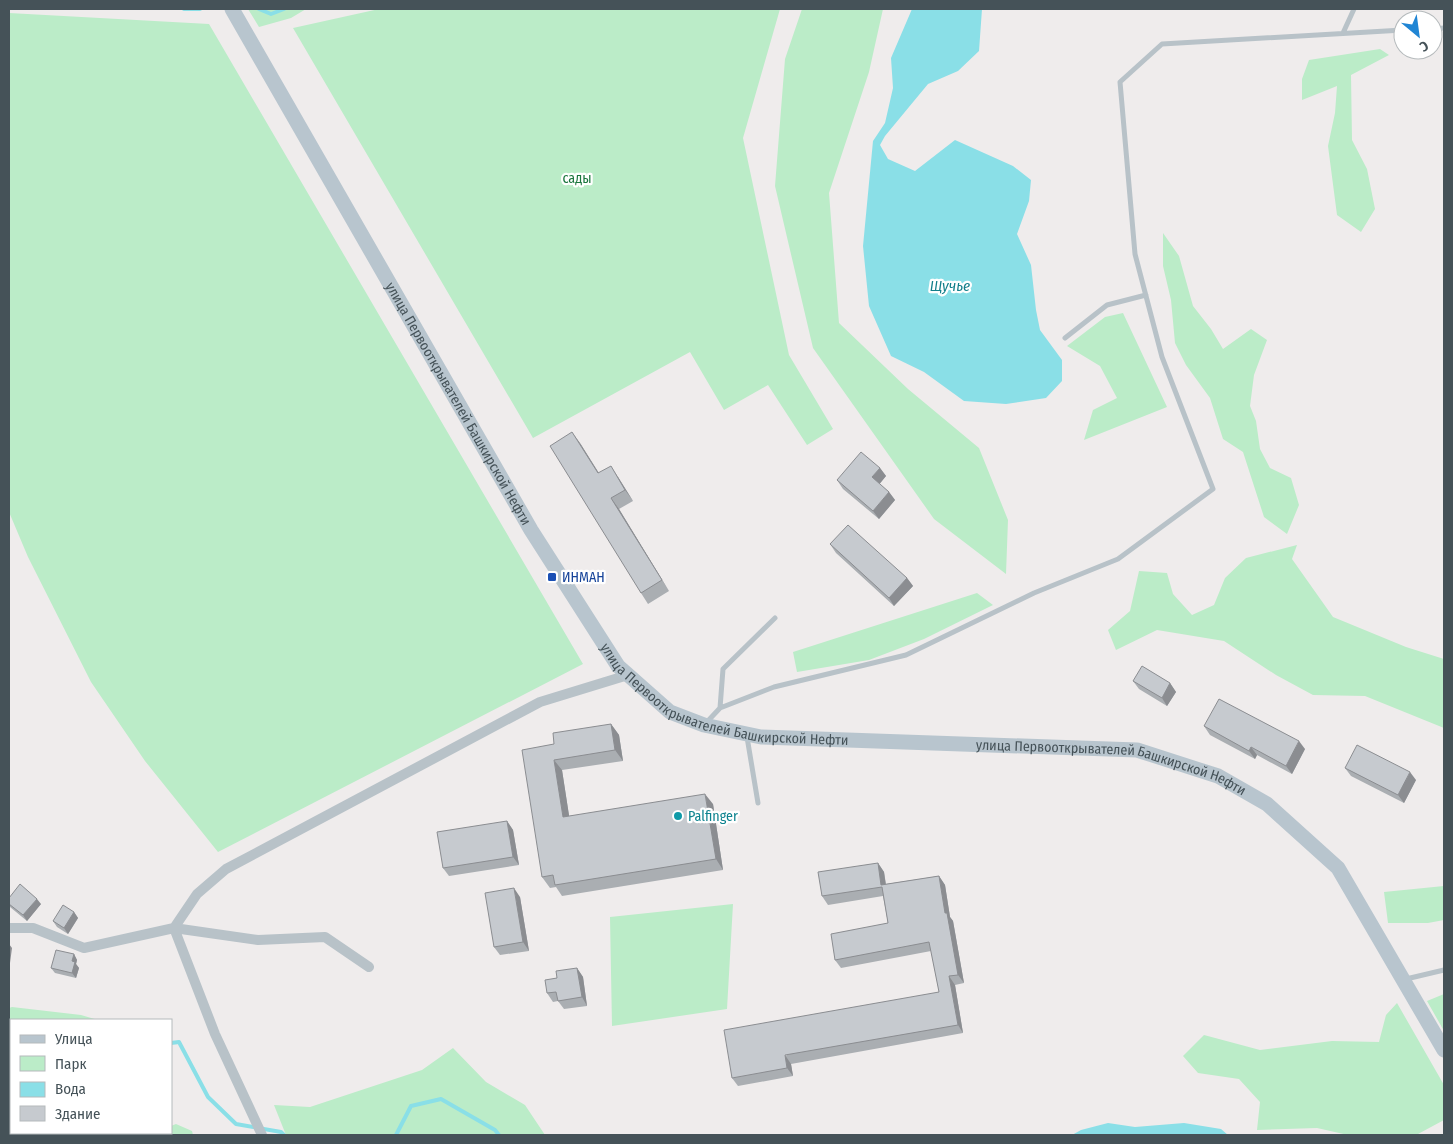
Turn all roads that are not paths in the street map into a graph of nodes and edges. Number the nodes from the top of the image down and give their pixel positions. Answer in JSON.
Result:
{"nodes":[{"id":1,"x":232,"y":9,"type":"edge"},
{"id":2,"x":1354,"y":9,"type":"edge"},
{"id":3,"x":1393,"y":30,"type":"edge"},
{"id":4,"x":1343,"y":33,"type":"junction"},
{"id":5,"x":1146,"y":295,"type":"junction"},
{"id":6,"x":1065,"y":338,"type":"dead end"},
{"id":7,"x":775,"y":618,"type":"dead end"},
{"id":8,"x":628,"y":675,"type":"junction"},
{"id":9,"x":720,"y":708,"type":"junction"},
{"id":10,"x":704,"y":725,"type":"junction"},
{"id":11,"x":747,"y":736,"type":"junction"},
{"id":12,"x":758,"y":803,"type":"dead end"},
{"id":13,"x":9,"y":928,"type":"edge"},
{"id":14,"x":174,"y":928,"type":"junction"},
{"id":15,"x":370,"y":966,"type":"dead end"},
{"id":16,"x":1444,"y":970,"type":"edge"},
{"id":17,"x":1403,"y":979,"type":"junction"},
{"id":18,"x":1444,"y":1050,"type":"edge"},
{"id":19,"x":262,"y":1135,"type":"edge"}],
"edges":[{"from":1,"to":8,"type":"street","name":"улица Первооткрывателей Башкирской Нефти"},
{"from":2,"to":4,"type":"lane"},
{"from":3,"to":4,"type":"lane"},
{"from":4,"to":5,"type":"lane"},
{"from":5,"to":6,"type":"lane"},
{"from":5,"to":9,"type":"lane"},
{"from":7,"to":9,"type":"lane"},
{"from":8,"to":10,"type":"street","name":"улица Первооткрывателей Башкирской Нефти"},
{"from":8,"to":14,"type":"street"},
{"from":9,"to":10,"type":"lane"},
{"from":10,"to":11,"type":"street","name":"улица Первооткрывателей Башкирской Нефти"},
{"from":11,"to":12,"type":"lane"},
{"from":11,"to":17,"type":"street","name":"улица Первооткрывателей Башкирской Нефти"},
{"from":13,"to":14,"type":"street"},
{"from":14,"to":15,"type":"street"},
{"from":14,"to":19,"type":"street"},
{"from":16,"to":17,"type":"lane"},
{"from":17,"to":18,"type":"street","name":"улица Первооткрывателей Башкирской Нефти"}]}
